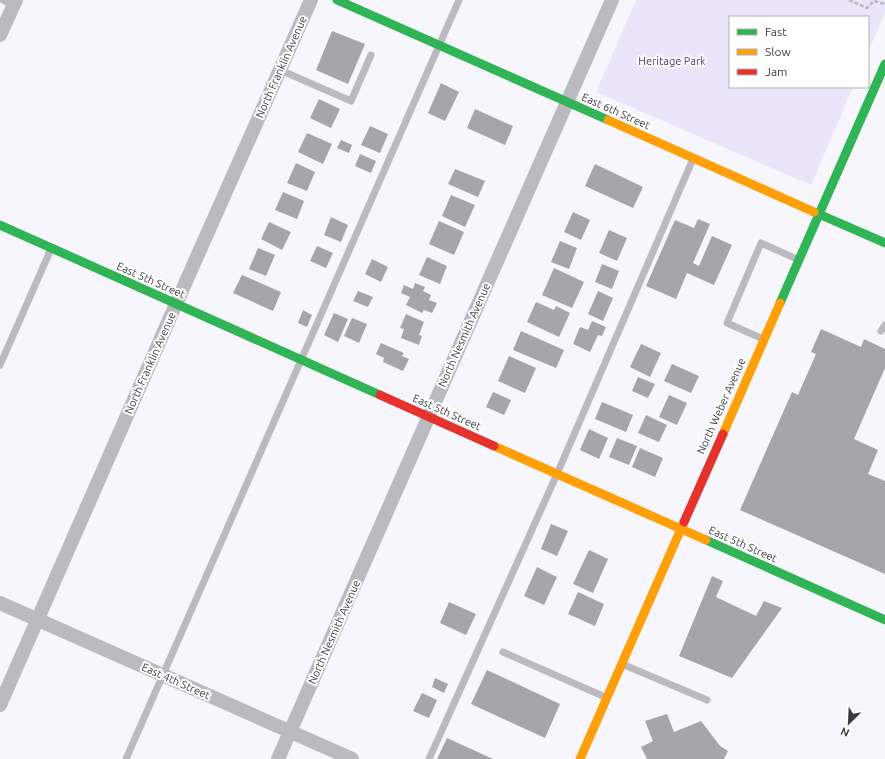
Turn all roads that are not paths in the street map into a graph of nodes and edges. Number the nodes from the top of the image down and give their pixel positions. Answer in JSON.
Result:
{"nodes":[{"id":1,"x":311,"y":0,"type":"edge"},
{"id":2,"x":337,"y":0,"type":"edge"},
{"id":3,"x":459,"y":0,"type":"edge"},
{"id":4,"x":612,"y":0,"type":"edge"},
{"id":5,"x":10,"y":2,"type":"edge"},
{"id":6,"x":0,"y":35,"type":"edge"},
{"id":7,"x":439,"y":46,"type":"junction"},
{"id":8,"x":371,"y":55,"type":"dead end"},
{"id":9,"x":885,"y":64,"type":"edge"},
{"id":10,"x":280,"y":70,"type":"junction"},
{"id":11,"x":568,"y":104,"type":"junction"},
{"id":12,"x":693,"y":158,"type":"junction"},
{"id":13,"x":819,"y":214,"type":"junction"},
{"id":14,"x":0,"y":225,"type":"edge"},
{"id":15,"x":885,"y":243,"type":"edge"},
{"id":16,"x":52,"y":248,"type":"junction"},
{"id":17,"x":799,"y":260,"type":"junction"},
{"id":18,"x":176,"y":304,"type":"junction"},
{"id":19,"x":764,"y":340,"type":"junction"},
{"id":20,"x":302,"y":360,"type":"junction"},
{"id":21,"x":0,"y":365,"type":"edge"},
{"id":22,"x":428,"y":416,"type":"junction"},
{"id":23,"x":557,"y":474,"type":"junction"},
{"id":24,"x":680,"y":529,"type":"junction"},
{"id":25,"x":0,"y":603,"type":"edge"},
{"id":26,"x":38,"y":620,"type":"junction"},
{"id":27,"x":885,"y":620,"type":"edge"},
{"id":28,"x":503,"y":652,"type":"dead end"},
{"id":29,"x":622,"y":664,"type":"junction"},
{"id":30,"x":162,"y":675,"type":"junction"},
{"id":31,"x":607,"y":697,"type":"junction"},
{"id":32,"x":707,"y":700,"type":"dead end"},
{"id":33,"x":0,"y":705,"type":"edge"},
{"id":34,"x":290,"y":732,"type":"junction"},
{"id":35,"x":126,"y":759,"type":"edge"},
{"id":36,"x":278,"y":759,"type":"edge"},
{"id":37,"x":352,"y":759,"type":"edge"},
{"id":38,"x":429,"y":759,"type":"edge"},
{"id":39,"x":580,"y":759,"type":"edge"}],
"edges":[{"from":1,"to":10,"type":"street","name":"North Franklin Avenue"},
{"from":2,"to":7,"type":"street","name":"East 6th Street"},
{"from":3,"to":7,"type":"lane"},
{"from":4,"to":11,"type":"street","name":"North Nesmith Avenue"},
{"from":5,"to":6,"type":"street"},
{"from":7,"to":11,"type":"street","name":"East 6th Street"},
{"from":7,"to":20,"type":"lane"},
{"from":8,"to":10,"type":"lane"},
{"from":9,"to":13,"type":"street","name":"North Weber Avenue"},
{"from":10,"to":18,"type":"street","name":"North Franklin Avenue"},
{"from":11,"to":12,"type":"street","name":"East 6th Street"},
{"from":11,"to":22,"type":"street","name":"North Nesmith Avenue"},
{"from":12,"to":13,"type":"street","name":"East 6th Street"},
{"from":12,"to":23,"type":"lane"},
{"from":13,"to":15,"type":"street","name":"East 6th Street"},
{"from":13,"to":17,"type":"street","name":"North Weber Avenue"},
{"from":14,"to":16,"type":"street","name":"East 5th Street"},
{"from":16,"to":18,"type":"street","name":"East 5th Street"},
{"from":16,"to":21,"type":"lane"},
{"from":17,"to":19,"type":"street","name":"North Weber Avenue"},
{"from":17,"to":19,"type":"lane"},
{"from":18,"to":20,"type":"street","name":"East 5th Street"},
{"from":18,"to":26,"type":"street","name":"North Franklin Avenue"},
{"from":19,"to":24,"type":"street","name":"North Weber Avenue"},
{"from":20,"to":22,"type":"street","name":"East 5th Street"},
{"from":20,"to":30,"type":"lane"},
{"from":22,"to":23,"type":"street","name":"East 5th Street"},
{"from":22,"to":34,"type":"street","name":"North Nesmith Avenue"},
{"from":23,"to":24,"type":"street","name":"East 5th Street"},
{"from":23,"to":38,"type":"lane"},
{"from":24,"to":27,"type":"street","name":"East 5th Street"},
{"from":24,"to":29,"type":"street","name":"North Weber Avenue"},
{"from":25,"to":26,"type":"street","name":"East 4th Street"},
{"from":26,"to":30,"type":"street","name":"East 4th Street"},
{"from":26,"to":33,"type":"street","name":"North Franklin Avenue"},
{"from":28,"to":31,"type":"lane"},
{"from":29,"to":31,"type":"street","name":"North Weber Avenue"},
{"from":29,"to":32,"type":"lane"},
{"from":30,"to":34,"type":"street","name":"East 4th Street"},
{"from":30,"to":35,"type":"lane"},
{"from":31,"to":39,"type":"street","name":"North Weber Avenue"},
{"from":34,"to":36,"type":"street","name":"North Nesmith Avenue"},
{"from":34,"to":37,"type":"street","name":"East 4th Street"}]}
